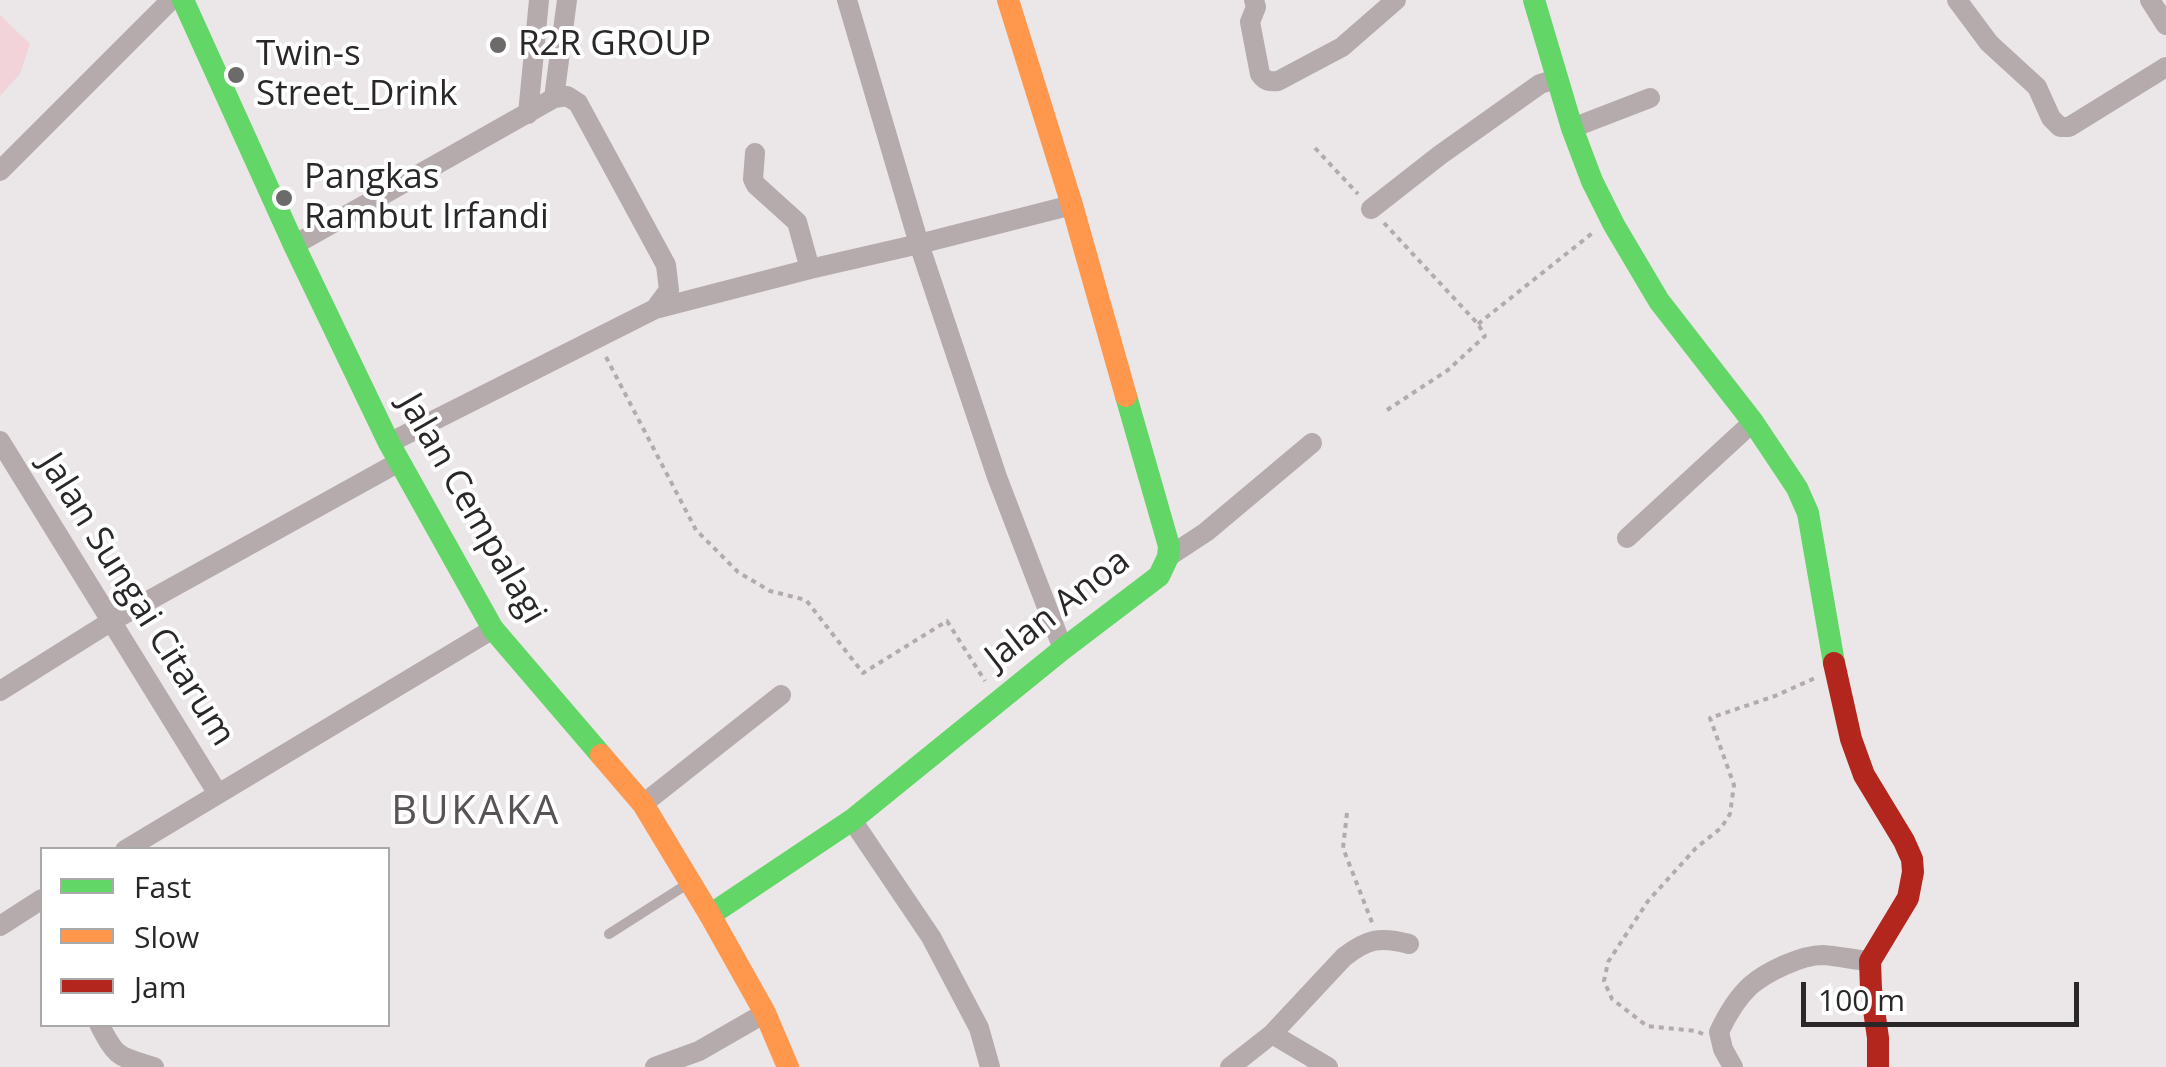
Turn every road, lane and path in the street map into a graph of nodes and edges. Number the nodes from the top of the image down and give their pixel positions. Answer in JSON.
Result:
{"nodes":[{"id":1,"x":171,"y":0,"type":"edge"},
{"id":2,"x":183,"y":0,"type":"edge"},
{"id":3,"x":539,"y":0,"type":"edge"},
{"id":4,"x":568,"y":0,"type":"edge"},
{"id":5,"x":847,"y":0,"type":"edge"},
{"id":6,"x":1008,"y":0,"type":"edge"},
{"id":7,"x":1254,"y":0,"type":"edge"},
{"id":8,"x":1534,"y":0,"type":"edge"},
{"id":9,"x":1957,"y":0,"type":"edge"},
{"id":10,"x":2150,"y":0,"type":"edge"},
{"id":11,"x":1382,"y":4,"type":"edge"},
{"id":12,"x":2166,"y":25,"type":"edge"},
{"id":13,"x":2166,"y":66,"type":"edge"},
{"id":14,"x":1550,"y":81,"type":"junction"},
{"id":15,"x":554,"y":98,"type":"junction"},
{"id":16,"x":1650,"y":98,"type":"dead end"},
{"id":17,"x":528,"y":114,"type":"junction"},
{"id":18,"x":1572,"y":128,"type":"junction"},
{"id":19,"x":1315,"y":148,"type":"dead end"},
{"id":20,"x":755,"y":153,"type":"dead end"},
{"id":21,"x":0,"y":172,"type":"edge"},
{"id":22,"x":1072,"y":206,"type":"junction"},
{"id":23,"x":1372,"y":209,"type":"junction"},
{"id":24,"x":1594,"y":231,"type":"dead end"},
{"id":25,"x":919,"y":244,"type":"junction"},
{"id":26,"x":294,"y":245,"type":"junction"},
{"id":27,"x":810,"y":269,"type":"junction"},
{"id":28,"x":655,"y":310,"type":"junction"},
{"id":29,"x":1478,"y":324,"type":"junction"},
{"id":30,"x":597,"y":338,"type":"junction"},
{"id":31,"x":1387,"y":410,"type":"dead end"},
{"id":32,"x":1753,"y":422,"type":"junction"},
{"id":33,"x":0,"y":441,"type":"edge"},
{"id":34,"x":1312,"y":443,"type":"dead end"},
{"id":35,"x":394,"y":452,"type":"junction"},
{"id":36,"x":1627,"y":538,"type":"dead end"},
{"id":37,"x":1168,"y":557,"type":"junction"},
{"id":38,"x":110,"y":622,"type":"junction"},
{"id":39,"x":493,"y":629,"type":"junction"},
{"id":40,"x":1063,"y":649,"type":"junction"},
{"id":41,"x":1834,"y":668,"type":"junction"},
{"id":42,"x":0,"y":691,"type":"edge"},
{"id":43,"x":781,"y":695,"type":"dead end"},
{"id":44,"x":998,"y":702,"type":"junction"},
{"id":45,"x":218,"y":794,"type":"junction"},
{"id":46,"x":643,"y":804,"type":"junction"},
{"id":47,"x":1347,"y":813,"type":"dead end"},
{"id":48,"x":852,"y":820,"type":"junction"},
{"id":49,"x":130,"y":847,"type":"edge"},
{"id":50,"x":690,"y":882,"type":"junction"},
{"id":51,"x":40,"y":901,"type":"edge"},
{"id":52,"x":710,"y":915,"type":"junction"},
{"id":53,"x":0,"y":926,"type":"edge"},
{"id":54,"x":609,"y":934,"type":"dead end"},
{"id":55,"x":1379,"y":938,"type":"junction"},
{"id":56,"x":1408,"y":944,"type":"dead end"},
{"id":57,"x":1859,"y":960,"type":"junction"},
{"id":58,"x":765,"y":1012,"type":"junction"},
{"id":59,"x":101,"y":1027,"type":"edge"},
{"id":60,"x":1272,"y":1034,"type":"junction"},
{"id":61,"x":1720,"y":1042,"type":"junction"},
{"id":62,"x":154,"y":1067,"type":"edge"},
{"id":63,"x":654,"y":1067,"type":"edge"},
{"id":64,"x":788,"y":1067,"type":"edge"},
{"id":65,"x":990,"y":1067,"type":"edge"},
{"id":66,"x":1230,"y":1067,"type":"edge"},
{"id":67,"x":1328,"y":1067,"type":"edge"},
{"id":68,"x":1733,"y":1067,"type":"edge"},
{"id":69,"x":1878,"y":1067,"type":"edge"}],
"edges":[{"from":1,"to":21,"type":"street"},
{"from":2,"to":26,"type":"street","name":"Jalan Cempalagi"},
{"from":3,"to":17,"type":"street"},
{"from":4,"to":15,"type":"street"},
{"from":5,"to":25,"type":"street"},
{"from":6,"to":22,"type":"street","name":"Jalan Anoa"},
{"from":7,"to":11,"type":"street"},
{"from":8,"to":14,"type":"street"},
{"from":9,"to":13,"type":"street"},
{"from":10,"to":12,"type":"street"},
{"from":14,"to":18,"type":"street"},
{"from":14,"to":23,"type":"street"},
{"from":15,"to":17,"type":"street"},
{"from":15,"to":28,"type":"street"},
{"from":16,"to":18,"type":"street"},
{"from":17,"to":26,"type":"street"},
{"from":18,"to":32,"type":"street"},
{"from":19,"to":23,"type":"path"},
{"from":20,"to":27,"type":"street"},
{"from":22,"to":25,"type":"street"},
{"from":22,"to":37,"type":"street","name":"Jalan Anoa"},
{"from":23,"to":29,"type":"path"},
{"from":24,"to":29,"type":"path"},
{"from":25,"to":27,"type":"street"},
{"from":25,"to":40,"type":"street"},
{"from":26,"to":35,"type":"street","name":"Jalan Cempalagi"},
{"from":27,"to":28,"type":"street"},
{"from":28,"to":30,"type":"street"},
{"from":29,"to":31,"type":"path"},
{"from":30,"to":35,"type":"street"},
{"from":30,"to":44,"type":"path"},
{"from":32,"to":36,"type":"street"},
{"from":32,"to":41,"type":"street"},
{"from":33,"to":38,"type":"street","name":"Jalan Sungai Citarum"},
{"from":34,"to":37,"type":"street"},
{"from":35,"to":38,"type":"street"},
{"from":35,"to":39,"type":"street","name":"Jalan Cempalagi"},
{"from":37,"to":40,"type":"street","name":"Jalan Anoa"},
{"from":38,"to":42,"type":"street"},
{"from":38,"to":45,"type":"street","name":"Jalan Sungai Citarum"},
{"from":39,"to":45,"type":"street"},
{"from":39,"to":46,"type":"street","name":"Jalan Cempalagi"},
{"from":40,"to":44,"type":"street","name":"Jalan Anoa"},
{"from":41,"to":57,"type":"street"},
{"from":41,"to":61,"type":"path"},
{"from":43,"to":46,"type":"street"},
{"from":44,"to":48,"type":"street","name":"Jalan Anoa"},
{"from":45,"to":49,"type":"street"},
{"from":46,"to":50,"type":"street","name":"Jalan Cempalagi"},
{"from":47,"to":55,"type":"path"},
{"from":48,"to":52,"type":"street","name":"Jalan Anoa"},
{"from":48,"to":65,"type":"street"},
{"from":50,"to":52,"type":"street","name":"Jalan Cempalagi"},
{"from":50,"to":54,"type":"lane"},
{"from":51,"to":53,"type":"street"},
{"from":52,"to":58,"type":"street","name":"Jalan Cempalagi"},
{"from":55,"to":56,"type":"street"},
{"from":55,"to":60,"type":"street"},
{"from":57,"to":61,"type":"street"},
{"from":57,"to":69,"type":"street"},
{"from":58,"to":63,"type":"street"},
{"from":58,"to":64,"type":"street","name":"Jalan Cempalagi"},
{"from":59,"to":62,"type":"street"},
{"from":60,"to":66,"type":"street"},
{"from":60,"to":67,"type":"street"},
{"from":61,"to":68,"type":"street"}]}
